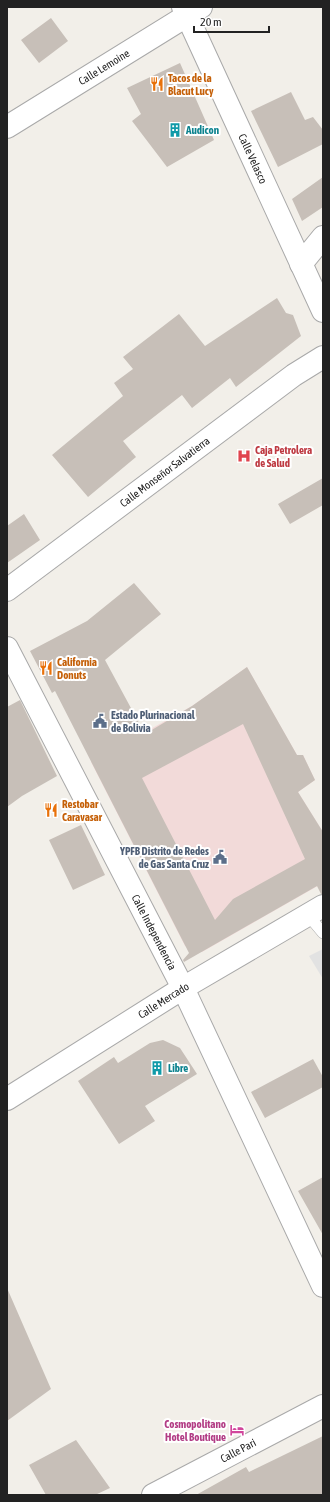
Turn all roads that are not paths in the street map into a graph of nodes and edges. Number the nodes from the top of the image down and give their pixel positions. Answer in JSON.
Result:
{"nodes":[{"id":1,"x":190,"y":10,"type":"edge"},
{"id":2,"x":7,"y":127,"type":"edge"},
{"id":3,"x":323,"y":237,"type":"edge"},
{"id":4,"x":301,"y":264,"type":"junction"},
{"id":5,"x":323,"y":311,"type":"edge"},
{"id":6,"x":323,"y":356,"type":"edge"},
{"id":7,"x":7,"y":590,"type":"edge"},
{"id":8,"x":7,"y":648,"type":"edge"},
{"id":9,"x":316,"y":911,"type":"edge"},
{"id":10,"x":323,"y":933,"type":"edge"},
{"id":11,"x":183,"y":988,"type":"junction"},
{"id":12,"x":7,"y":1099,"type":"edge"},
{"id":13,"x":323,"y":1286,"type":"edge"},
{"id":14,"x":323,"y":1406,"type":"edge"},
{"id":15,"x":153,"y":1495,"type":"edge"}],
"edges":[{"from":1,"to":2,"type":"street","name":"Calle Lemoine"},
{"from":1,"to":4,"type":"street","name":"Calle Velasco"},
{"from":3,"to":4,"type":"street"},
{"from":4,"to":5,"type":"street","name":"Calle Velasco"},
{"from":6,"to":7,"type":"street","name":"Calle Monseñor Salvatierra"},
{"from":8,"to":11,"type":"street","name":"Calle Independencia"},
{"from":9,"to":10,"type":"lane"},
{"from":9,"to":11,"type":"street","name":"Calle Mercado"},
{"from":11,"to":12,"type":"street","name":"Calle Mercado"},
{"from":11,"to":13,"type":"street","name":"Calle Independencia"},
{"from":14,"to":15,"type":"street","name":"Calle Pari"}]}
